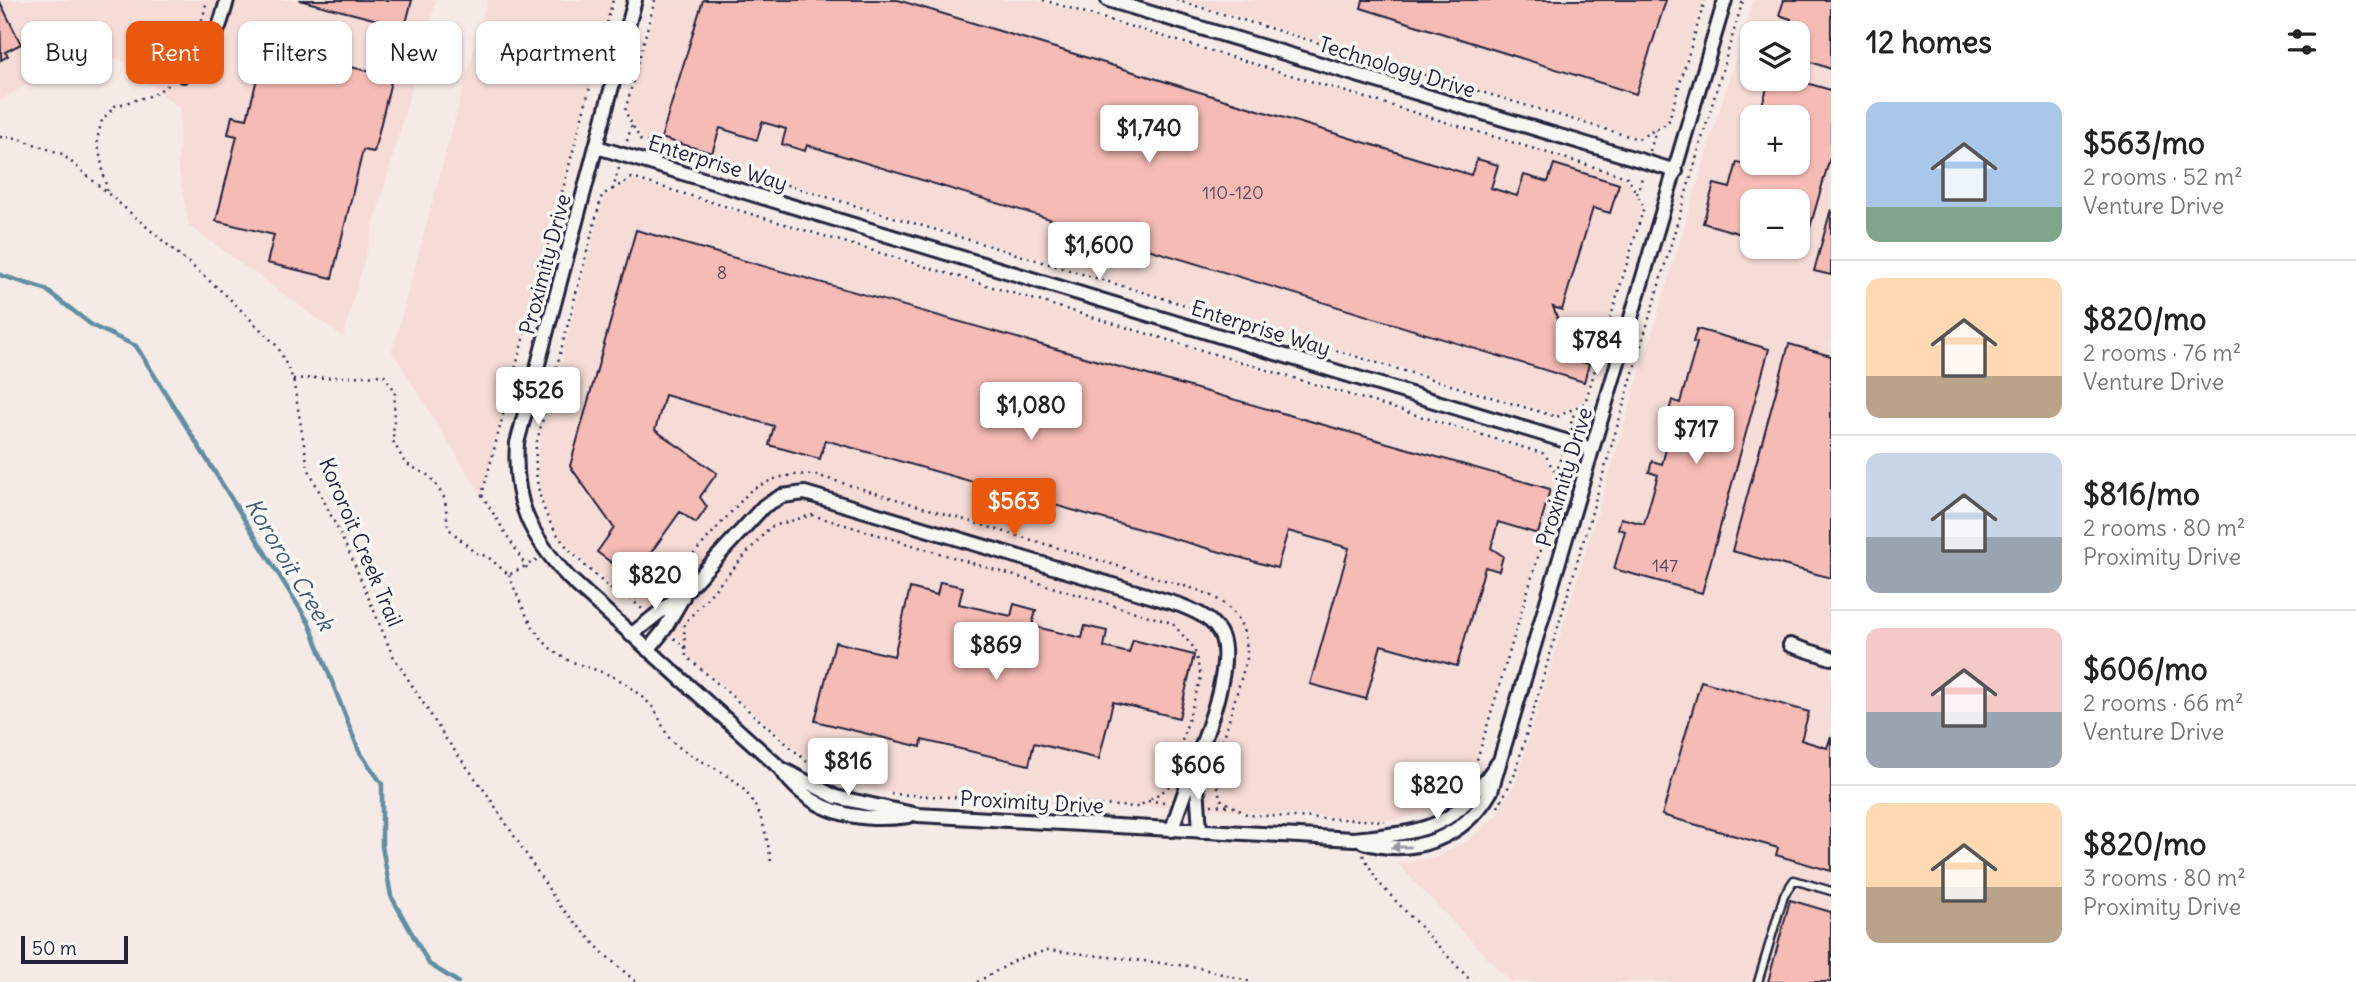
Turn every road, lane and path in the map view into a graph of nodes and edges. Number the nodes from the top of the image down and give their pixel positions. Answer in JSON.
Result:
{"nodes":[{"id":1,"x":207,"y":0,"type":"edge"},
{"id":2,"x":227,"y":0,"type":"edge"},
{"id":3,"x":613,"y":0,"type":"edge"},
{"id":4,"x":635,"y":0,"type":"edge"},
{"id":5,"x":654,"y":0,"type":"edge"},
{"id":6,"x":1043,"y":0,"type":"edge"},
{"id":7,"x":1108,"y":0,"type":"edge"},
{"id":8,"x":1176,"y":0,"type":"edge"},
{"id":9,"x":1705,"y":0,"type":"edge"},
{"id":10,"x":1725,"y":0,"type":"edge"},
{"id":11,"x":201,"y":21,"type":"edge"},
{"id":12,"x":221,"y":21,"type":"edge"},
{"id":13,"x":170,"y":84,"type":"edge"},
{"id":14,"x":632,"y":124,"type":"junction"},
{"id":15,"x":1656,"y":130,"type":"junction"},
{"id":16,"x":0,"y":137,"type":"edge"},
{"id":17,"x":597,"y":147,"type":"junction"},
{"id":18,"x":623,"y":155,"type":"junction"},
{"id":19,"x":1647,"y":163,"type":"junction"},
{"id":20,"x":1675,"y":171,"type":"junction"},
{"id":21,"x":613,"y":189,"type":"junction"},
{"id":22,"x":107,"y":191,"type":"junction"},
{"id":23,"x":1637,"y":194,"type":"junction"},
{"id":24,"x":293,"y":379,"type":"junction"},
{"id":25,"x":1575,"y":408,"type":"junction"},
{"id":26,"x":1565,"y":441,"type":"junction"},
{"id":27,"x":1592,"y":449,"type":"junction"},
{"id":28,"x":545,"y":552,"type":"junction"},
{"id":29,"x":527,"y":568,"type":"junction"},
{"id":30,"x":509,"y":575,"type":"junction"},
{"id":31,"x":687,"y":591,"type":"junction"},
{"id":32,"x":630,"y":598,"type":"junction"},
{"id":33,"x":651,"y":617,"type":"junction"},
{"id":34,"x":664,"y":630,"type":"junction"},
{"id":35,"x":631,"y":635,"type":"junction"},
{"id":36,"x":1790,"y":645,"type":"dead end"},
{"id":37,"x":685,"y":647,"type":"junction"},
{"id":38,"x":648,"y":650,"type":"junction"},
{"id":39,"x":1831,"y":658,"type":"edge"},
{"id":40,"x":1196,"y":765,"type":"junction"},
{"id":41,"x":825,"y":776,"type":"dead end"},
{"id":42,"x":882,"y":794,"type":"dead end"},
{"id":43,"x":1147,"y":802,"type":"junction"},
{"id":44,"x":1180,"y":803,"type":"junction"},
{"id":45,"x":1197,"y":804,"type":"junction"},
{"id":46,"x":1231,"y":806,"type":"junction"},
{"id":47,"x":1387,"y":821,"type":"dead end"},
{"id":48,"x":1172,"y":830,"type":"junction"},
{"id":49,"x":1200,"y":831,"type":"junction"},
{"id":50,"x":1354,"y":839,"type":"junction"},
{"id":51,"x":771,"y":862,"type":"dead end"},
{"id":52,"x":1831,"y":891,"type":"edge"},
{"id":53,"x":636,"y":982,"type":"edge"},
{"id":54,"x":977,"y":982,"type":"edge"},
{"id":55,"x":1251,"y":982,"type":"edge"},
{"id":56,"x":1472,"y":982,"type":"edge"},
{"id":57,"x":1758,"y":982,"type":"edge"}],
"edges":[{"from":1,"to":11,"type":"path"},
{"from":2,"to":12,"type":"street"},
{"from":3,"to":29,"type":"path"},
{"from":4,"to":17,"type":"street","name":"Proximity Drive"},
{"from":5,"to":14,"type":"path"},
{"from":6,"to":23,"type":"path"},
{"from":7,"to":19,"type":"street","name":"Technology Drive"},
{"from":8,"to":15,"type":"path"},
{"from":9,"to":15,"type":"path"},
{"from":10,"to":20,"type":"street","name":"Proximity Drive"},
{"from":13,"to":22,"type":"path"},
{"from":14,"to":18,"type":"path"},
{"from":14,"to":25,"type":"path"},
{"from":15,"to":19,"type":"path"},
{"from":16,"to":22,"type":"path","name":"Kororoit Creek Trail"},
{"from":17,"to":18,"type":"street","name":"Enterprise Way"},
{"from":17,"to":28,"type":"street","name":"Proximity Drive"},
{"from":18,"to":21,"type":"path"},
{"from":18,"to":26,"type":"street","name":"Enterprise Way"},
{"from":19,"to":20,"type":"street","name":"Technology Drive"},
{"from":19,"to":23,"type":"path"},
{"from":20,"to":27,"type":"street","name":"Proximity Drive"},
{"from":21,"to":26,"type":"path"},
{"from":21,"to":32,"type":"path"},
{"from":22,"to":24,"type":"path","name":"Kororoit Creek Trail"},
{"from":23,"to":25,"type":"path"},
{"from":24,"to":30,"type":"path"},
{"from":24,"to":53,"type":"path","name":"Kororoit Creek Trail"},
{"from":25,"to":26,"type":"path"},
{"from":26,"to":27,"type":"street","name":"Enterprise Way"},
{"from":27,"to":50,"type":"street","name":"Proximity Drive"},
{"from":28,"to":29,"type":"path"},
{"from":28,"to":35,"type":"street","name":"Proximity Drive"},
{"from":29,"to":30,"type":"path"},
{"from":30,"to":51,"type":"path"},
{"from":31,"to":33,"type":"street"},
{"from":31,"to":34,"type":"street"},
{"from":31,"to":40,"type":"street"},
{"from":32,"to":33,"type":"path"},
{"from":32,"to":46,"type":"path"},
{"from":33,"to":35,"type":"street"},
{"from":34,"to":37,"type":"path"},
{"from":34,"to":38,"type":"street"},
{"from":35,"to":38,"type":"street","name":"Proximity Drive"},
{"from":36,"to":39,"type":"street"},
{"from":37,"to":41,"type":"path"},
{"from":37,"to":43,"type":"path"},
{"from":38,"to":48,"type":"street","name":"Proximity Drive"},
{"from":40,"to":44,"type":"street"},
{"from":40,"to":45,"type":"street"},
{"from":42,"to":43,"type":"path"},
{"from":43,"to":44,"type":"path"},
{"from":44,"to":48,"type":"street"},
{"from":45,"to":46,"type":"path"},
{"from":45,"to":49,"type":"street"},
{"from":46,"to":47,"type":"path"},
{"from":48,"to":49,"type":"street","name":"Proximity Drive"},
{"from":49,"to":50,"type":"street","name":"Proximity Drive"},
{"from":50,"to":56,"type":"path"},
{"from":52,"to":57,"type":"lane"},
{"from":54,"to":55,"type":"path"}]}
